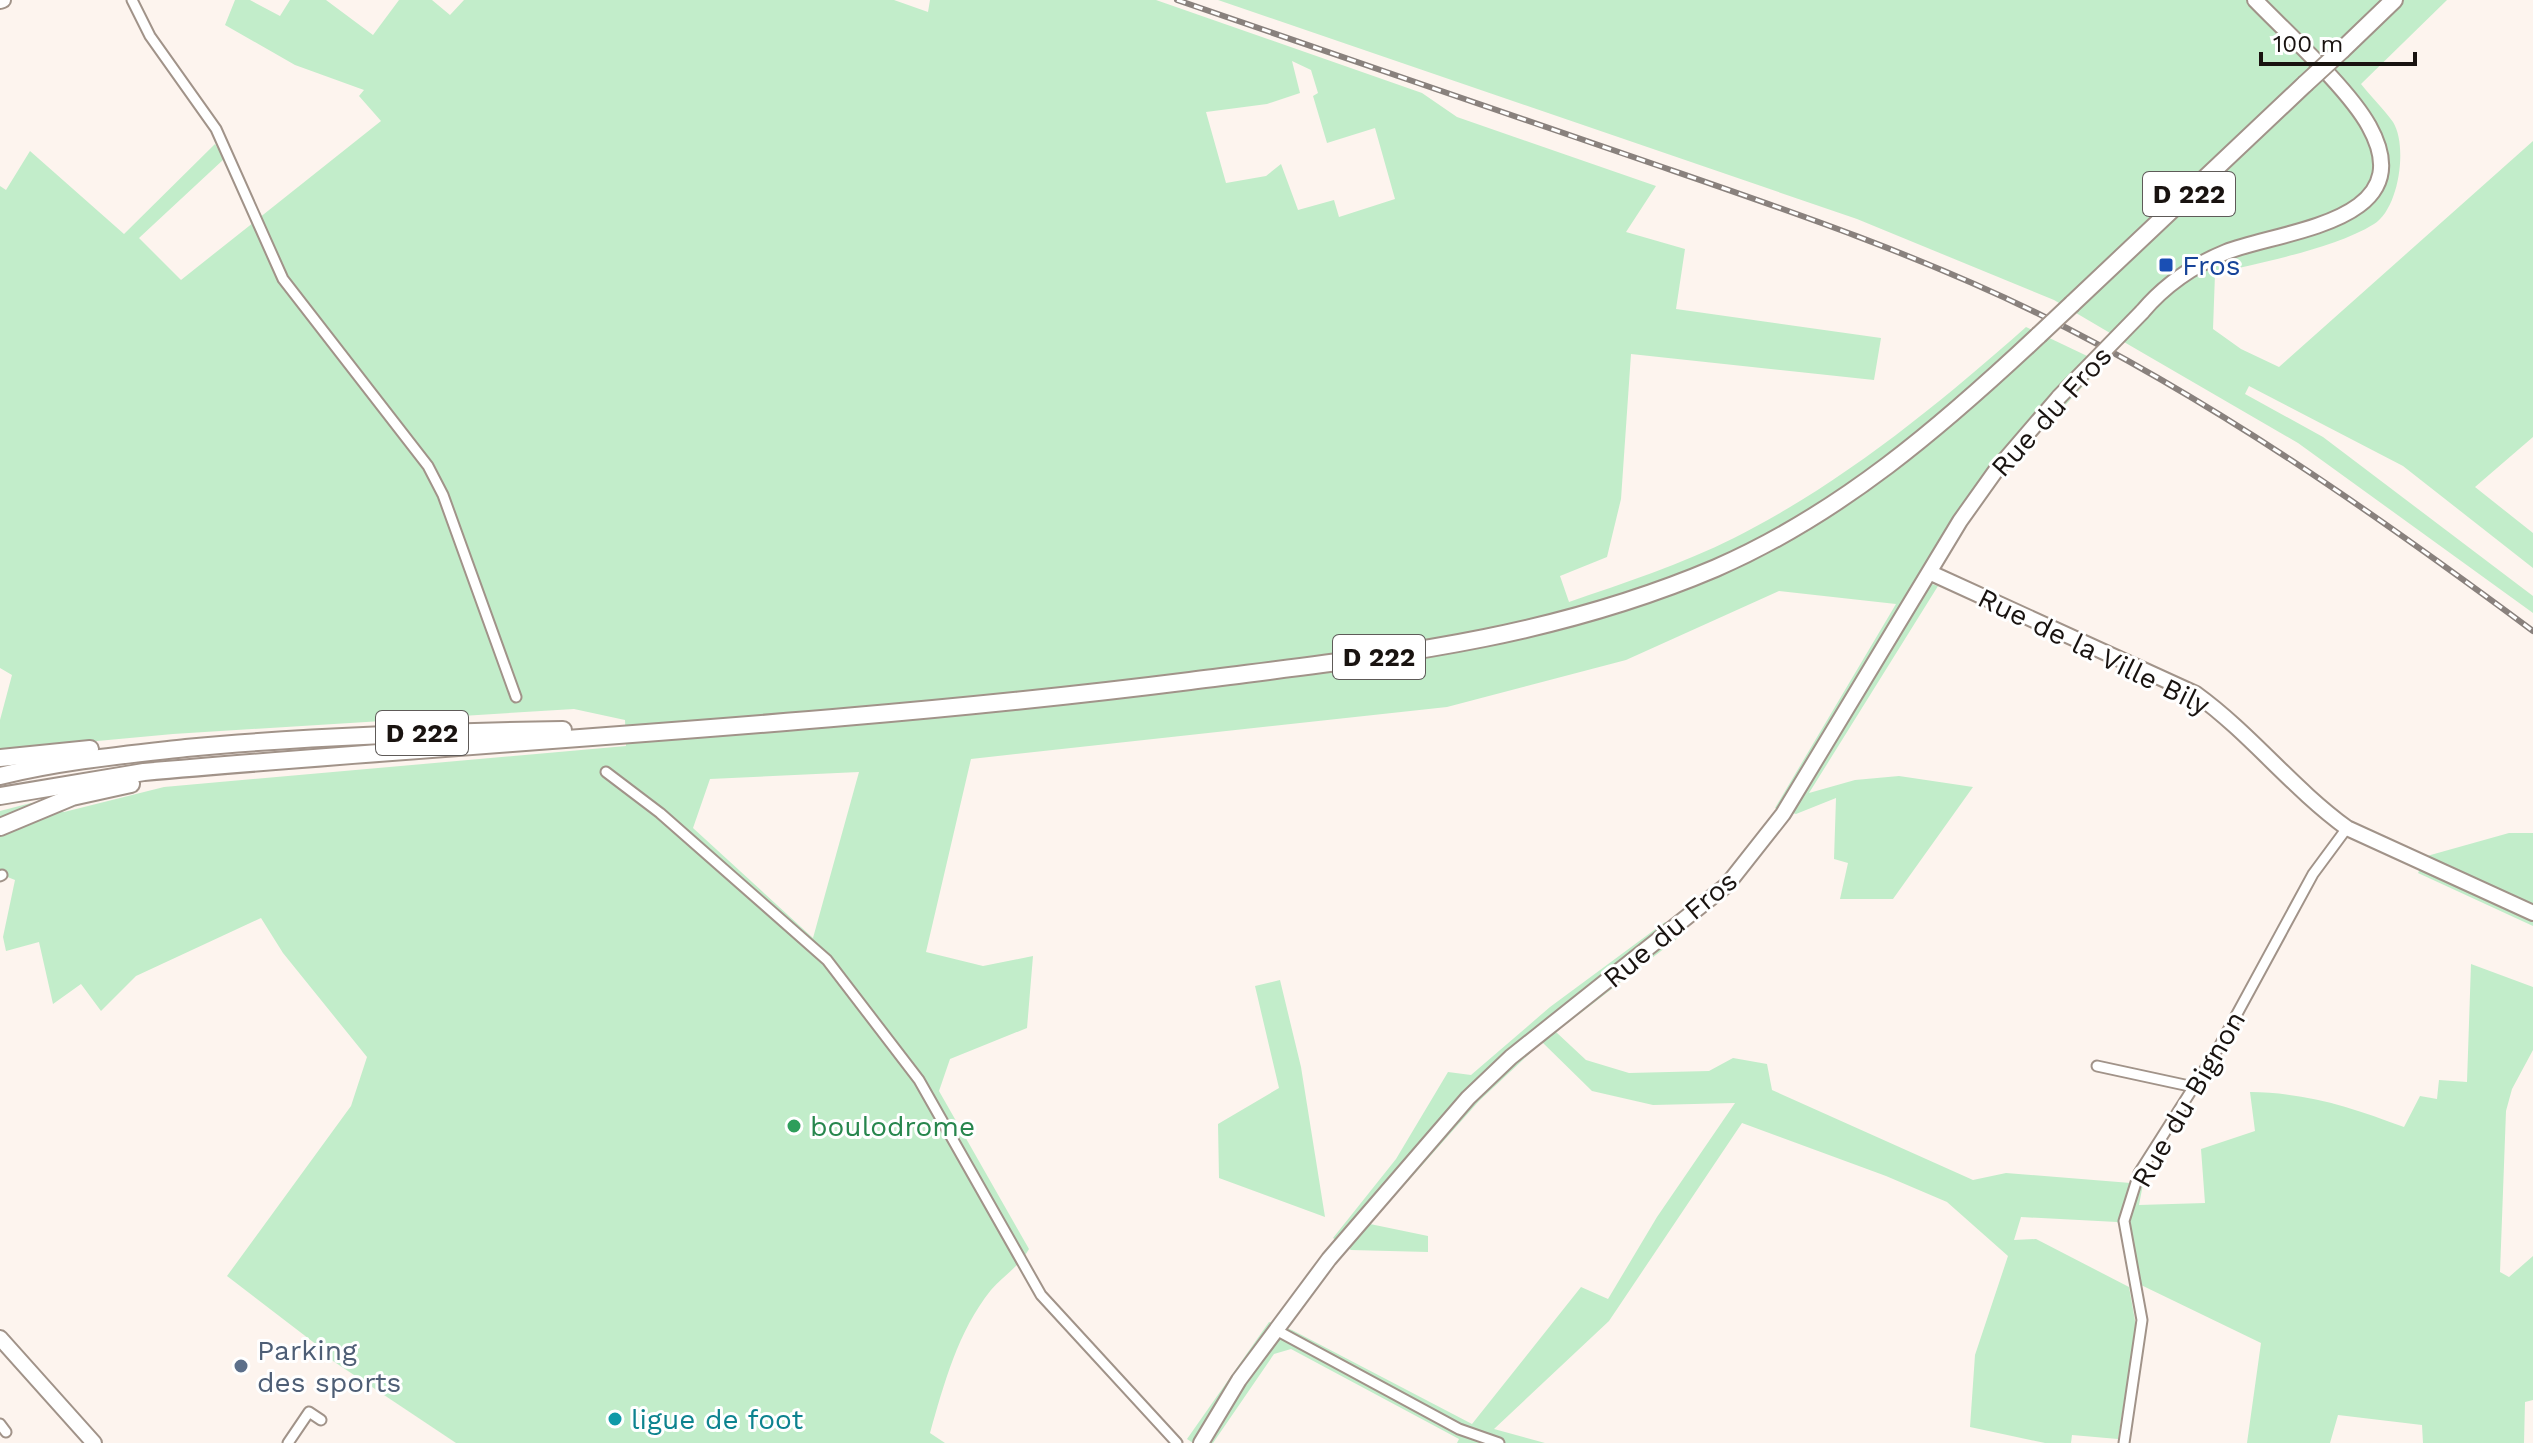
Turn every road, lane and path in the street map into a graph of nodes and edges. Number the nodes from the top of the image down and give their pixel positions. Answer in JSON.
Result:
{"nodes":[{"id":1,"x":132,"y":0,"type":"edge"},
{"id":2,"x":2255,"y":0,"type":"edge"},
{"id":3,"x":2394,"y":0,"type":"edge"},
{"id":4,"x":1931,"y":573,"type":"junction"},
{"id":5,"x":516,"y":697,"type":"dead end"},
{"id":6,"x":633,"y":732,"type":"junction"},
{"id":7,"x":211,"y":746,"type":"junction"},
{"id":8,"x":0,"y":758,"type":"edge"},
{"id":9,"x":284,"y":762,"type":"junction"},
{"id":10,"x":606,"y":772,"type":"dead end"},
{"id":11,"x":0,"y":776,"type":"edge"},
{"id":12,"x":0,"y":796,"type":"edge"},
{"id":13,"x":0,"y":827,"type":"edge"},
{"id":14,"x":2347,"y":828,"type":"junction"},
{"id":15,"x":2533,"y":913,"type":"edge"},
{"id":16,"x":2097,"y":1066,"type":"dead end"},
{"id":17,"x":2194,"y":1087,"type":"junction"},
{"id":18,"x":1276,"y":1330,"type":"junction"},
{"id":19,"x":2,"y":1344,"type":"edge"},
{"id":20,"x":321,"y":1420,"type":"dead end"},
{"id":21,"x":94,"y":1443,"type":"edge"},
{"id":22,"x":288,"y":1443,"type":"edge"},
{"id":23,"x":1177,"y":1443,"type":"edge"},
{"id":24,"x":1201,"y":1443,"type":"edge"},
{"id":25,"x":1499,"y":1443,"type":"edge"},
{"id":26,"x":2124,"y":1443,"type":"edge"}],
"edges":[{"from":1,"to":5,"type":"street"},
{"from":2,"to":4,"type":"street","name":"Rue du Fros","bridge":true},
{"from":3,"to":6,"type":"highway","number":"D 222","bridge":true},
{"from":4,"to":14,"type":"street","name":"Rue de la Ville Bily"},
{"from":4,"to":18,"type":"street","name":"Rue du Fros"},
{"from":6,"to":7,"type":"highway","number":"D 222"},
{"from":6,"to":9,"type":"highway","number":"D 222"},
{"from":7,"to":8,"type":"highway"},
{"from":7,"to":11,"type":"highway","number":"D 222"},
{"from":9,"to":12,"type":"highway","number":"D 222"},
{"from":9,"to":13,"type":"highway"},
{"from":10,"to":23,"type":"street"},
{"from":14,"to":15,"type":"street","name":"Rue de la Ville Bily"},
{"from":14,"to":17,"type":"street","name":"Rue du Bignon"},
{"from":16,"to":17,"type":"street"},
{"from":17,"to":26,"type":"street","name":"Rue du Bignon"},
{"from":18,"to":24,"type":"street","name":"Rue du Fros"},
{"from":18,"to":25,"type":"street"},
{"from":19,"to":21,"type":"street"},
{"from":20,"to":22,"type":"street"}]}
